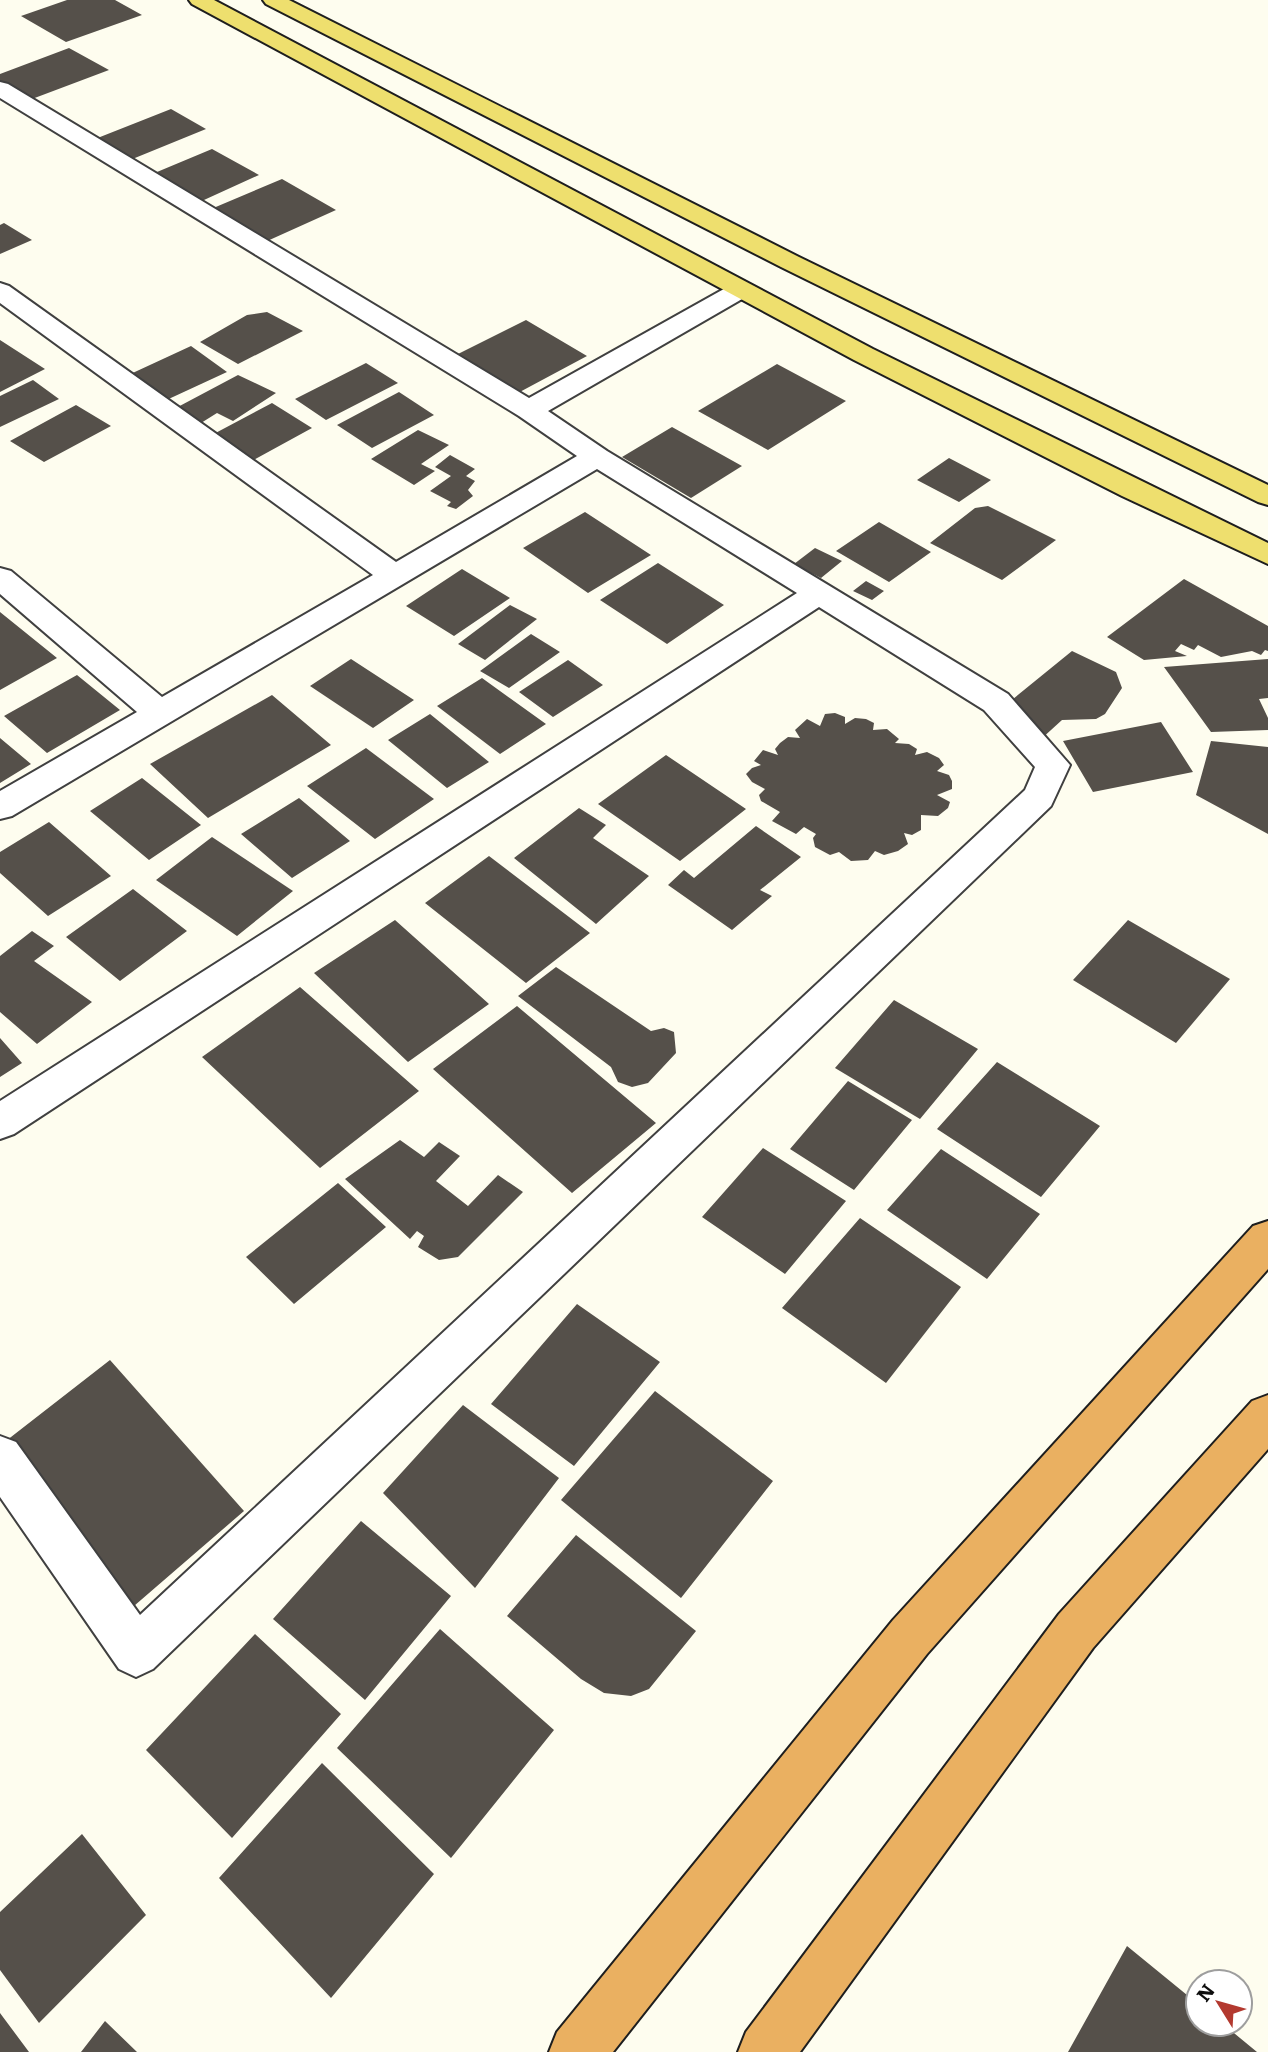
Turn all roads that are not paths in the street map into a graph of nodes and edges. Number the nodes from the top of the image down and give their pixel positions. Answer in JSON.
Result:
{"nodes":[{"id":1,"x":199,"y":0,"type":"edge"},
{"id":2,"x":273,"y":0,"type":"edge"},
{"id":3,"x":0,"y":89,"type":"edge"},
{"id":4,"x":740,"y":290,"type":"junction"},
{"id":5,"x":0,"y":291,"type":"edge"},
{"id":6,"x":529,"y":410,"type":"junction"},
{"id":7,"x":597,"y":457,"type":"junction"},
{"id":8,"x":1268,"y":496,"type":"edge"},
{"id":9,"x":1268,"y":555,"type":"edge"},
{"id":10,"x":394,"y":575,"type":"junction"},
{"id":11,"x":3,"y":584,"type":"edge"},
{"id":12,"x":819,"y":593,"type":"junction"},
{"id":13,"x":160,"y":715,"type":"junction"},
{"id":14,"x":0,"y":807,"type":"edge"},
{"id":15,"x":0,"y":1122,"type":"edge"},
{"id":16,"x":1268,"y":1239,"type":"edge"},
{"id":17,"x":1268,"y":1416,"type":"edge"},
{"id":18,"x":0,"y":1458,"type":"edge"},
{"id":19,"x":577,"y":2052,"type":"edge"},
{"id":20,"x":766,"y":2052,"type":"edge"}],
"edges":[{"from":1,"to":4,"type":"main road"},
{"from":2,"to":8,"type":"main road"},
{"from":3,"to":6,"type":"street"},
{"from":4,"to":6,"type":"street"},
{"from":4,"to":9,"type":"main road"},
{"from":5,"to":10,"type":"street"},
{"from":6,"to":7,"type":"street"},
{"from":7,"to":10,"type":"street"},
{"from":7,"to":12,"type":"street"},
{"from":10,"to":13,"type":"street"},
{"from":11,"to":13,"type":"street"},
{"from":12,"to":15,"type":"street"},
{"from":12,"to":18,"type":"street"},
{"from":13,"to":14,"type":"street"},
{"from":16,"to":19,"type":"highway"},
{"from":17,"to":20,"type":"highway"}]}
